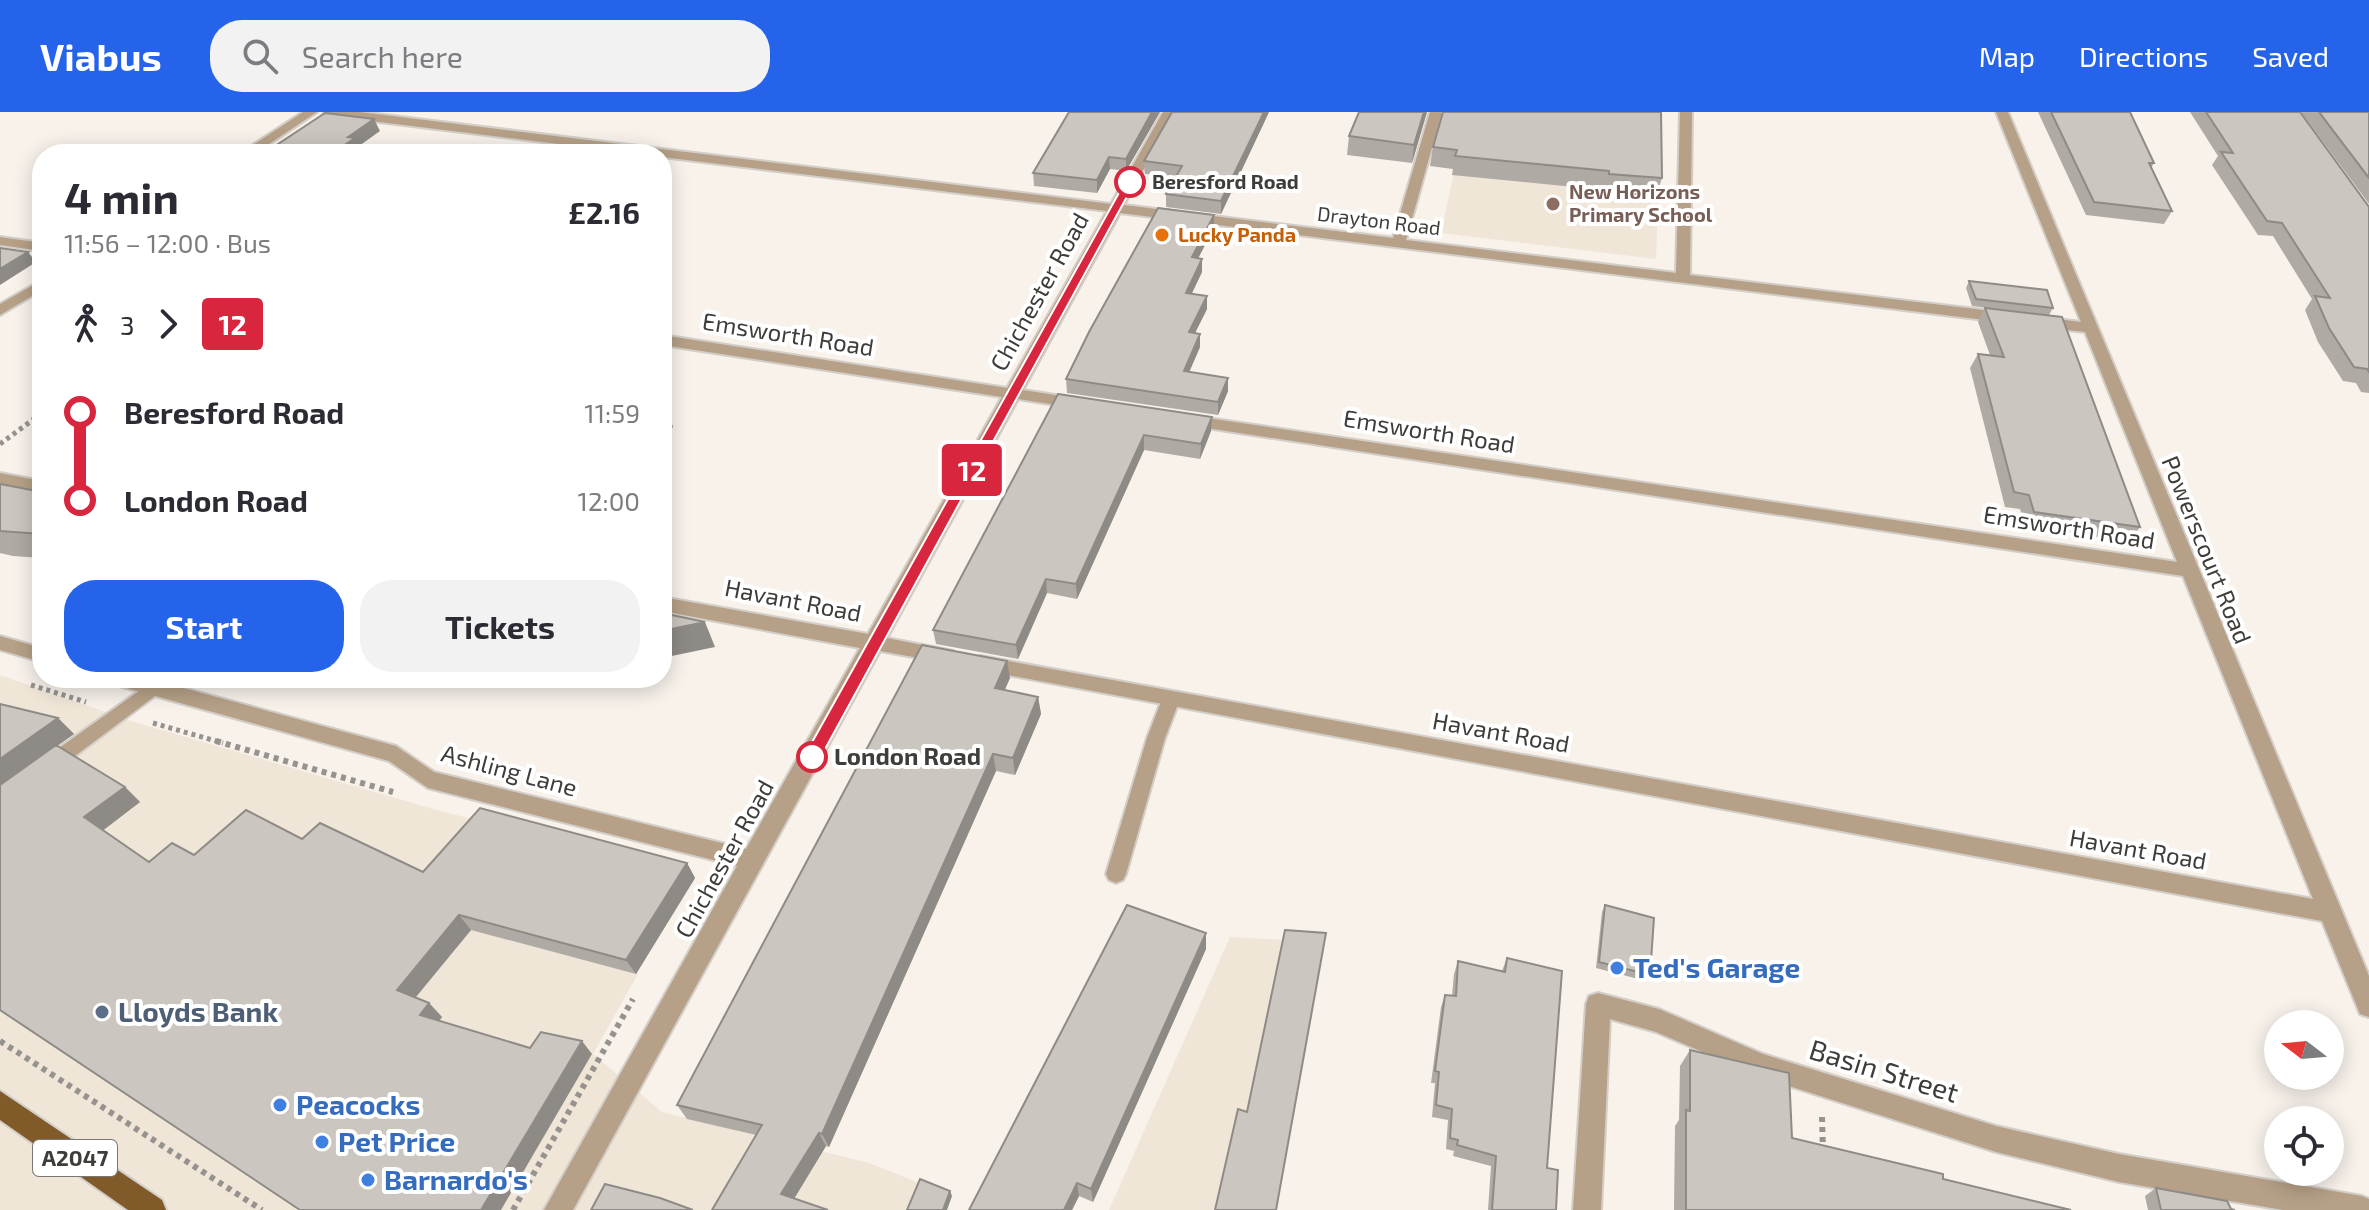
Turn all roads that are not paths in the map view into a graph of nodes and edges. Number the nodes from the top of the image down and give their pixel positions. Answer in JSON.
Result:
{"nodes":[{"id":1,"x":311,"y":112,"type":"edge"},
{"id":2,"x":330,"y":112,"type":"edge"},
{"id":3,"x":1169,"y":112,"type":"edge"},
{"id":4,"x":1436,"y":112,"type":"edge"},
{"id":5,"x":1686,"y":112,"type":"edge"},
{"id":6,"x":2002,"y":112,"type":"edge"},
{"id":7,"x":261,"y":144,"type":"edge"},
{"id":8,"x":592,"y":144,"type":"edge"},
{"id":9,"x":672,"y":154,"type":"edge"},
{"id":10,"x":1116,"y":208,"type":"junction"},
{"id":11,"x":0,"y":241,"type":"edge"},
{"id":12,"x":1398,"y":244,"type":"junction"},
{"id":13,"x":32,"y":246,"type":"edge"},
{"id":14,"x":1683,"y":277,"type":"junction"},
{"id":15,"x":32,"y":290,"type":"edge"},
{"id":16,"x":0,"y":310,"type":"edge"},
{"id":17,"x":2089,"y":328,"type":"junction"},
{"id":18,"x":672,"y":342,"type":"edge"},
{"id":19,"x":1014,"y":394,"type":"junction"},
{"id":20,"x":1093,"y":405,"type":"edge"},
{"id":21,"x":1171,"y":417,"type":"edge"},
{"id":22,"x":0,"y":479,"type":"edge"},
{"id":23,"x":32,"y":485,"type":"edge"},
{"id":24,"x":2188,"y":570,"type":"junction"},
{"id":25,"x":672,"y":606,"type":"edge"},
{"id":26,"x":0,"y":643,"type":"edge"},
{"id":27,"x":876,"y":643,"type":"junction"},
{"id":28,"x":32,"y":652,"type":"edge"},
{"id":29,"x":153,"y":688,"type":"joint"},
{"id":30,"x":1171,"y":699,"type":"junction"},
{"id":31,"x":35,"y":775,"type":"edge"},
{"id":32,"x":754,"y":861,"type":"junction"},
{"id":33,"x":1116,"y":874,"type":"dead end"},
{"id":34,"x":2330,"y":912,"type":"junction"},
{"id":35,"x":2369,"y":1006,"type":"edge"},
{"id":36,"x":0,"y":1104,"type":"edge"},
{"id":37,"x":152,"y":1210,"type":"edge"},
{"id":38,"x":558,"y":1210,"type":"edge"},
{"id":39,"x":1587,"y":1210,"type":"edge"},
{"id":40,"x":2362,"y":1210,"type":"edge"}],
"edges":[{"from":1,"to":7,"type":"street"},
{"from":2,"to":8,"type":"street","name":"Drayton Road"},
{"from":3,"to":10,"type":"street","name":"Chichester Road"},
{"from":4,"to":12,"type":"street"},
{"from":5,"to":14,"type":"street"},
{"from":6,"to":17,"type":"street","name":"Powerscourt Road"},
{"from":9,"to":10,"type":"street","name":"Drayton Road"},
{"from":10,"to":12,"type":"street","name":"Drayton Road"},
{"from":10,"to":19,"type":"street","name":"Chichester Road"},
{"from":11,"to":13,"type":"street"},
{"from":12,"to":14,"type":"street","name":"Drayton Road"},
{"from":14,"to":17,"type":"street","name":"Drayton Road"},
{"from":15,"to":16,"type":"street"},
{"from":17,"to":24,"type":"street","name":"Powerscourt Road"},
{"from":18,"to":19,"type":"street","name":"Emsworth Road"},
{"from":19,"to":20,"type":"street","name":"Emsworth Road"},
{"from":19,"to":27,"type":"street","name":"Chichester Road"},
{"from":21,"to":24,"type":"street","name":"Emsworth Road"},
{"from":22,"to":23,"type":"street"},
{"from":24,"to":34,"type":"street","name":"Powerscourt Road"},
{"from":25,"to":27,"type":"street","name":"Havant Road"},
{"from":26,"to":28,"type":"street"},
{"from":27,"to":30,"type":"street","name":"Havant Road"},
{"from":27,"to":32,"type":"street","name":"Chichester Road"},
{"from":29,"to":31,"type":"lane"},
{"from":29,"to":32,"type":"street","name":"Ashling Lane"},
{"from":30,"to":33,"type":"lane"},
{"from":30,"to":34,"type":"street","name":"Havant Road"},
{"from":32,"to":38,"type":"street","name":"Chichester Road"},
{"from":34,"to":35,"type":"street","name":"Powerscourt Road"},
{"from":36,"to":37,"type":"main road","number":"A2047"},
{"from":39,"to":40,"type":"street","name":"Basin Street"}]}
